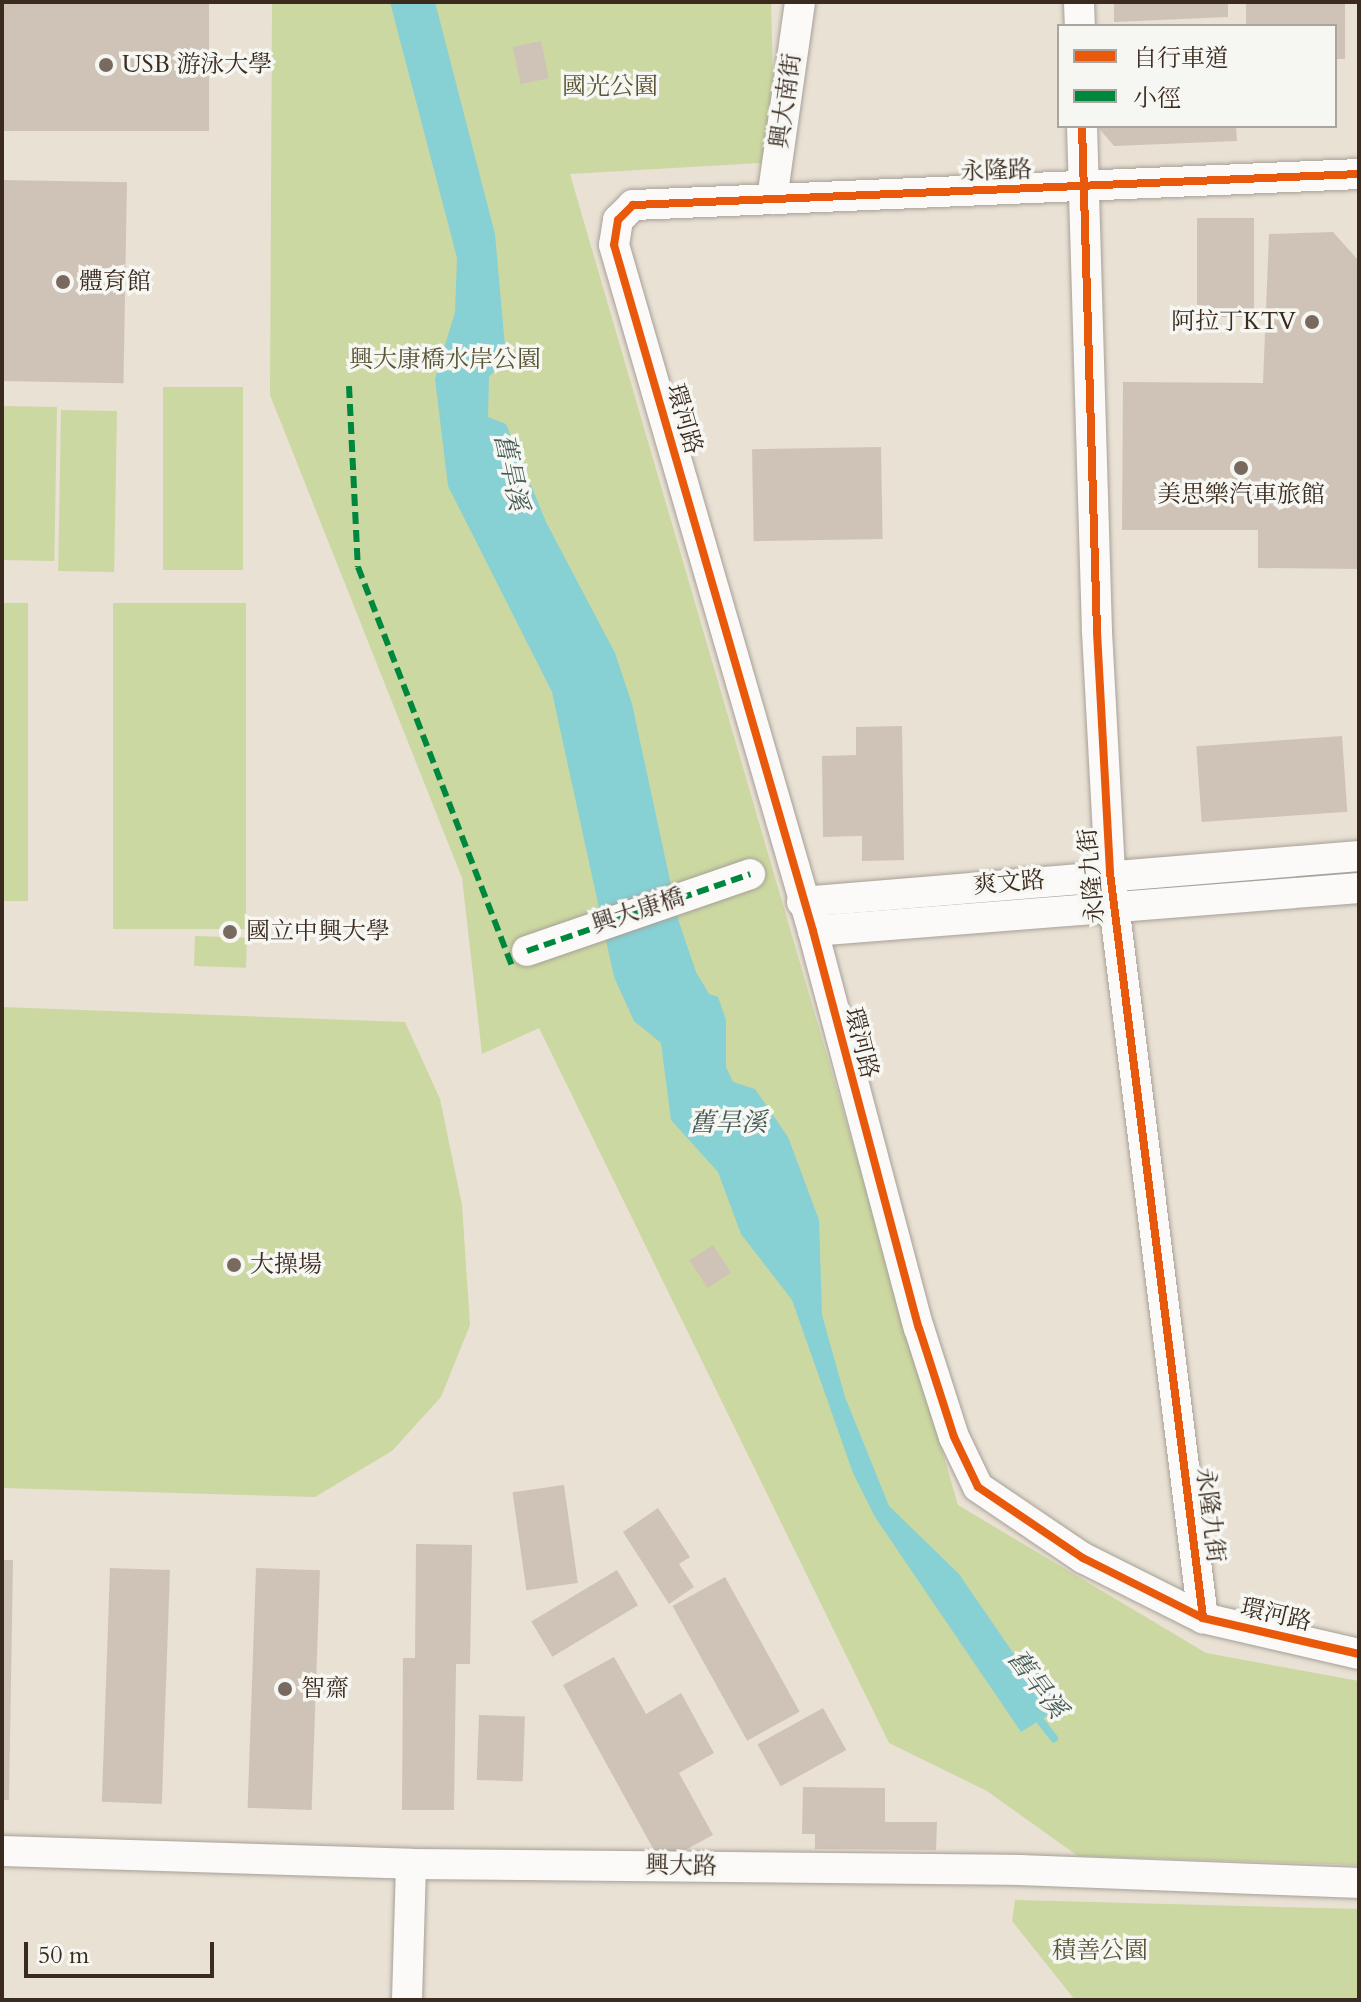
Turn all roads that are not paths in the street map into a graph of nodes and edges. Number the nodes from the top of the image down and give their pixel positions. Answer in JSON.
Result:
{"nodes":[{"id":1,"x":800,"y":2,"type":"edge"},
{"id":2,"x":1079,"y":2,"type":"edge"},
{"id":3,"x":1080,"y":24,"type":"edge"},
{"id":4,"x":1082,"y":128,"type":"edge"},
{"id":5,"x":1359,"y":174,"type":"edge"},
{"id":6,"x":1083,"y":188,"type":"junction"},
{"id":7,"x":772,"y":199,"type":"junction"},
{"id":8,"x":633,"y":205,"type":"joint"},
{"id":9,"x":1359,"y":856,"type":"edge"},
{"id":10,"x":1110,"y":873,"type":"junction"},
{"id":11,"x":750,"y":874,"type":"dead end"},
{"id":12,"x":1359,"y":888,"type":"edge"},
{"id":13,"x":802,"y":902,"type":"junction"},
{"id":14,"x":1114,"y":905,"type":"junction"},
{"id":15,"x":813,"y":931,"type":"junction"},
{"id":16,"x":527,"y":951,"type":"dead end"},
{"id":17,"x":1203,"y":1618,"type":"junction"},
{"id":18,"x":1359,"y":1654,"type":"edge"},
{"id":19,"x":2,"y":1851,"type":"edge"},
{"id":20,"x":411,"y":1864,"type":"junction"},
{"id":21,"x":1359,"y":1883,"type":"edge"},
{"id":22,"x":407,"y":2000,"type":"edge"}],
"edges":[{"from":1,"to":7,"type":"street","name":"興大南街"},
{"from":2,"to":3,"type":"street"},
{"from":4,"to":6,"type":"street","name":"永隆九街"},
{"from":5,"to":6,"type":"street","name":"永隆路"},
{"from":6,"to":7,"type":"street","name":"永隆路"},
{"from":6,"to":10,"type":"street","name":"永隆九街"},
{"from":7,"to":8,"type":"street","name":"永隆路"},
{"from":8,"to":13,"type":"street","name":"環河路"},
{"from":9,"to":10,"type":"street","name":"爽文路"},
{"from":10,"to":13,"type":"street","name":"爽文路"},
{"from":10,"to":14,"type":"street","name":"永隆九街"},
{"from":11,"to":16,"type":"street","name":"興大康橋"},
{"from":12,"to":14,"type":"street","name":"爽文路"},
{"from":13,"to":15,"type":"street","name":"環河路"},
{"from":14,"to":15,"type":"street","name":"爽文路"},
{"from":14,"to":17,"type":"street","name":"永隆九街"},
{"from":15,"to":17,"type":"street","name":"環河路"},
{"from":17,"to":18,"type":"street","name":"環河路"},
{"from":19,"to":20,"type":"street","name":"興大路"},
{"from":20,"to":21,"type":"street","name":"興大路"},
{"from":20,"to":22,"type":"street"}]}
